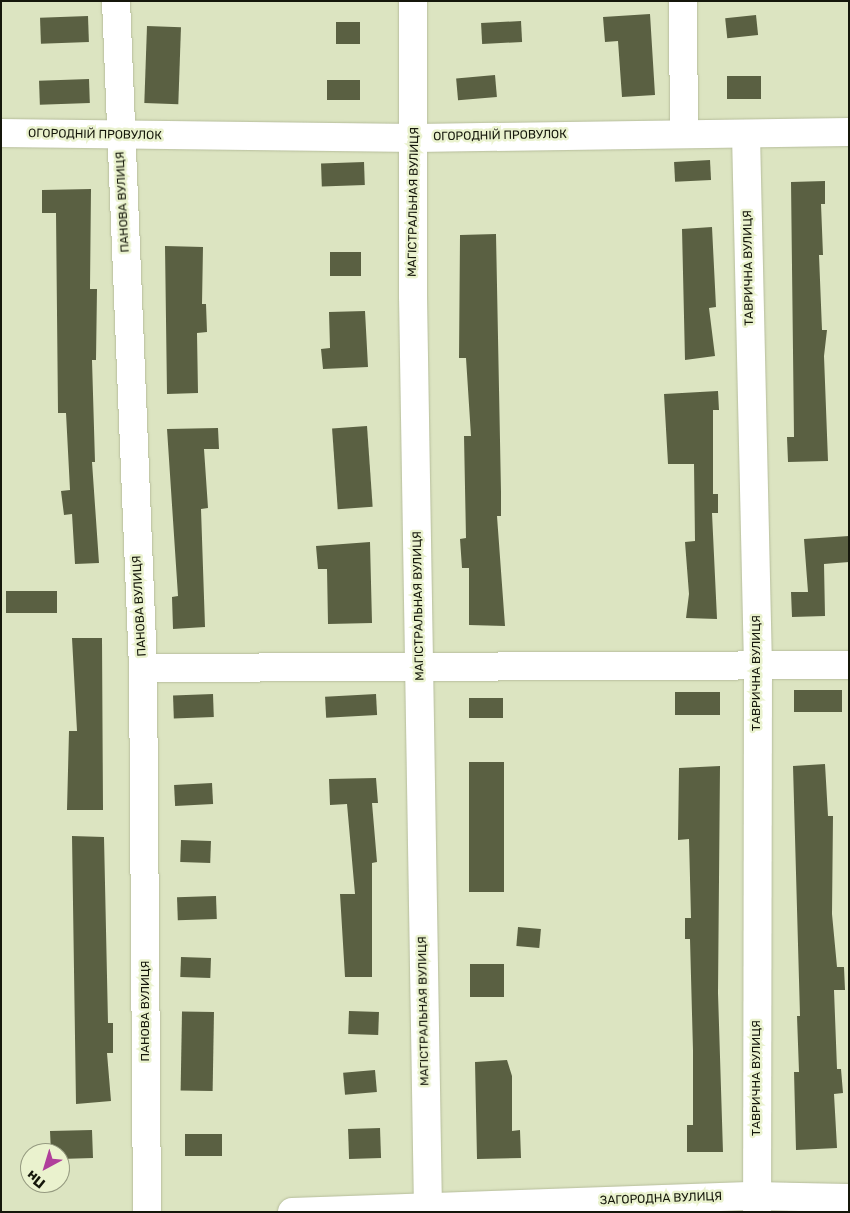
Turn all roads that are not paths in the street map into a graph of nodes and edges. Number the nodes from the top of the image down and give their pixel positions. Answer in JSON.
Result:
{"nodes":[{"id":1,"x":116,"y":1,"type":"edge"},
{"id":2,"x":413,"y":1,"type":"edge"},
{"id":3,"x":683,"y":1,"type":"edge"},
{"id":4,"x":684,"y":132,"type":"junction"},
{"id":5,"x":849,"y":132,"type":"edge"},
{"id":6,"x":1,"y":133,"type":"edge"},
{"id":7,"x":746,"y":134,"type":"junction"},
{"id":8,"x":120,"y":136,"type":"junction"},
{"id":9,"x":416,"y":138,"type":"junction"},
{"id":10,"x":420,"y":664,"type":"junction"},
{"id":11,"x":849,"y":665,"type":"edge"},
{"id":12,"x":758,"y":666,"type":"junction"},
{"id":13,"x":143,"y":668,"type":"junction"},
{"id":14,"x":849,"y":1198,"type":"edge"},
{"id":15,"x":757,"y":1204,"type":"edge"},
{"id":16,"x":428,"y":1208,"type":"edge"},
{"id":17,"x":147,"y":1212,"type":"edge"},
{"id":18,"x":292,"y":1212,"type":"edge"}],
"edges":[{"from":1,"to":8,"type":"street","name":"ПАНОВА ВУЛИЦЯ"},
{"from":2,"to":9,"type":"street","name":"МАГІСТРАЛЬНАЯ ВУЛИЦЯ"},
{"from":3,"to":4,"type":"street"},
{"from":4,"to":7,"type":"street","name":"ОГОРОДНІЙ ПРОВУЛОК"},
{"from":4,"to":9,"type":"street","name":"ОГОРОДНІЙ ПРОВУЛОК"},
{"from":5,"to":7,"type":"street","name":"ОГОРОДНІЙ ПРОВУЛОК"},
{"from":6,"to":8,"type":"street","name":"ОГОРОДНІЙ ПРОВУЛОК"},
{"from":7,"to":12,"type":"street","name":"ТАВРИЧНА ВУЛИЦЯ"},
{"from":8,"to":9,"type":"street","name":"ОГОРОДНІЙ ПРОВУЛОК"},
{"from":8,"to":13,"type":"street","name":"ПАНОВА ВУЛИЦЯ"},
{"from":9,"to":10,"type":"street","name":"МАГІСТРАЛЬНАЯ ВУЛИЦЯ"},
{"from":10,"to":12,"type":"street"},
{"from":10,"to":13,"type":"street"},
{"from":10,"to":16,"type":"street","name":"МАГІСТРАЛЬНАЯ ВУЛИЦЯ"},
{"from":11,"to":12,"type":"street"},
{"from":12,"to":15,"type":"street","name":"ТАВРИЧНА ВУЛИЦЯ"},
{"from":13,"to":17,"type":"street","name":"ПАНОВА ВУЛИЦЯ"},
{"from":14,"to":15,"type":"street","name":"ЗАГОРОДНА ВУЛИЦЯ"},
{"from":15,"to":16,"type":"street","name":"ЗАГОРОДНА ВУЛИЦЯ"},
{"from":16,"to":18,"type":"street","name":"ЗАГОРОДНА ВУЛИЦЯ"}]}
